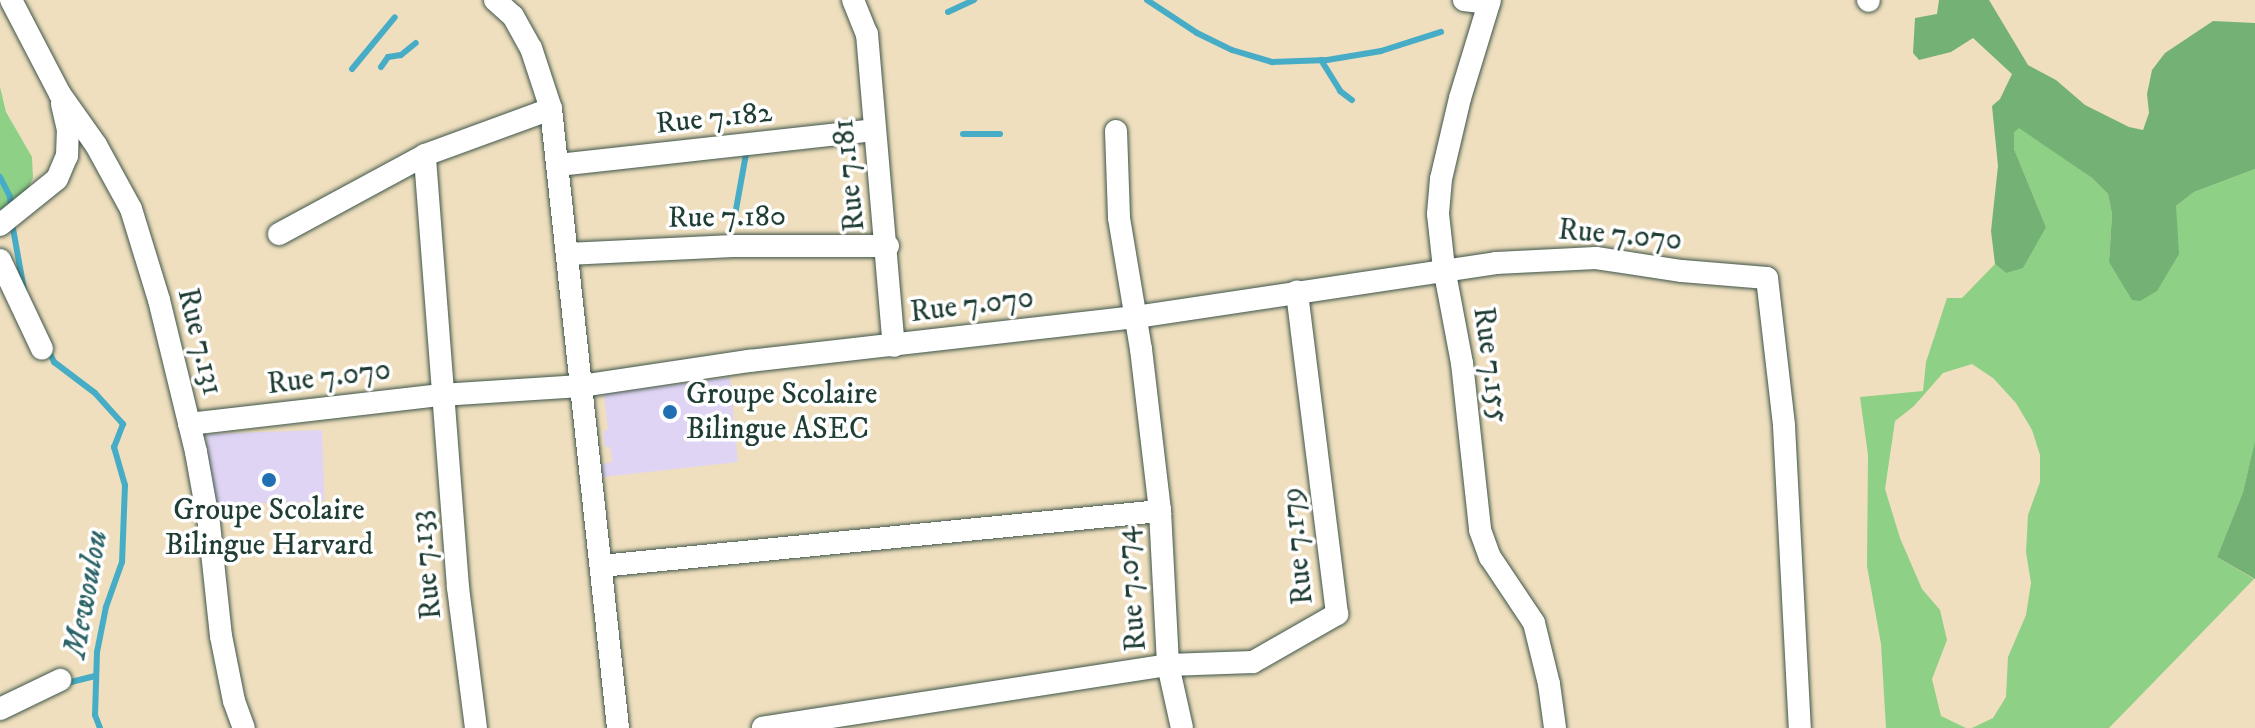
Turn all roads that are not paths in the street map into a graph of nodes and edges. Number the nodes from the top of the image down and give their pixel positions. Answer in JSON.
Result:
{"nodes":[{"id":1,"x":495,"y":0,"type":"edge"},
{"id":2,"x":853,"y":0,"type":"edge"},
{"id":3,"x":1464,"y":0,"type":"edge"},
{"id":4,"x":1489,"y":2,"type":"edge"},
{"id":5,"x":8,"y":4,"type":"edge"},
{"id":6,"x":60,"y":94,"type":"junction"},
{"id":7,"x":551,"y":109,"type":"junction"},
{"id":8,"x":874,"y":130,"type":"junction"},
{"id":9,"x":1116,"y":131,"type":"dead end"},
{"id":10,"x":425,"y":155,"type":"junction"},
{"id":11,"x":558,"y":165,"type":"junction"},
{"id":12,"x":0,"y":225,"type":"edge"},
{"id":13,"x":279,"y":234,"type":"dead end"},
{"id":14,"x":888,"y":246,"type":"junction"},
{"id":15,"x":567,"y":254,"type":"junction"},
{"id":16,"x":0,"y":260,"type":"edge"},
{"id":17,"x":1444,"y":268,"type":"junction"},
{"id":18,"x":1297,"y":291,"type":"junction"},
{"id":19,"x":1136,"y":317,"type":"junction"},
{"id":20,"x":894,"y":346,"type":"junction"},
{"id":21,"x":42,"y":349,"type":"dead end"},
{"id":22,"x":581,"y":386,"type":"junction"},
{"id":23,"x":441,"y":395,"type":"junction"},
{"id":24,"x":189,"y":424,"type":"junction"},
{"id":25,"x":1160,"y":511,"type":"junction"},
{"id":26,"x":601,"y":566,"type":"junction"},
{"id":27,"x":1168,"y":665,"type":"junction"},
{"id":28,"x":60,"y":680,"type":"dead end"},
{"id":29,"x":0,"y":709,"type":"edge"},
{"id":30,"x":244,"y":728,"type":"edge"},
{"id":31,"x":476,"y":728,"type":"edge"},
{"id":32,"x":618,"y":728,"type":"edge"},
{"id":33,"x":763,"y":728,"type":"edge"},
{"id":34,"x":1182,"y":728,"type":"edge"},
{"id":35,"x":1555,"y":728,"type":"edge"},
{"id":36,"x":1800,"y":728,"type":"edge"}],
"edges":[{"from":1,"to":7,"type":"street"},
{"from":2,"to":8,"type":"street","name":"Rue 7.181"},
{"from":3,"to":4,"type":"street"},
{"from":4,"to":17,"type":"street","name":"Rue 7.155"},
{"from":5,"to":6,"type":"street","name":"Rue 7.131"},
{"from":6,"to":12,"type":"street"},
{"from":6,"to":24,"type":"street","name":"Rue 7.131"},
{"from":7,"to":10,"type":"street"},
{"from":7,"to":11,"type":"street"},
{"from":8,"to":11,"type":"street","name":"Rue 7.182"},
{"from":8,"to":14,"type":"street","name":"Rue 7.181"},
{"from":9,"to":19,"type":"street"},
{"from":10,"to":13,"type":"street"},
{"from":10,"to":23,"type":"street","name":"Rue 7.133"},
{"from":11,"to":15,"type":"street"},
{"from":14,"to":15,"type":"street","name":"Rue 7.180"},
{"from":14,"to":20,"type":"street","name":"Rue 7.181"},
{"from":15,"to":22,"type":"street"},
{"from":16,"to":21,"type":"street"},
{"from":17,"to":18,"type":"street","name":"Rue 7.070"},
{"from":17,"to":35,"type":"street","name":"Rue 7.155"},
{"from":17,"to":36,"type":"street","name":"Rue 7.070"},
{"from":18,"to":19,"type":"street","name":"Rue 7.070"},
{"from":18,"to":27,"type":"street","name":"Rue 7.179"},
{"from":19,"to":20,"type":"street","name":"Rue 7.070"},
{"from":19,"to":25,"type":"street"},
{"from":20,"to":22,"type":"street","name":"Rue 7.070"},
{"from":22,"to":23,"type":"street","name":"Rue 7.070"},
{"from":22,"to":26,"type":"street"},
{"from":23,"to":24,"type":"street","name":"Rue 7.070"},
{"from":23,"to":31,"type":"street","name":"Rue 7.133"},
{"from":24,"to":30,"type":"street","name":"Rue 7.131"},
{"from":25,"to":26,"type":"street","name":"Rue 7.074"},
{"from":25,"to":27,"type":"street","name":"Rue 7.074"},
{"from":26,"to":32,"type":"street"},
{"from":27,"to":33,"type":"street","name":"Rue 7.074"},
{"from":27,"to":34,"type":"street"},
{"from":28,"to":29,"type":"street"}]}
